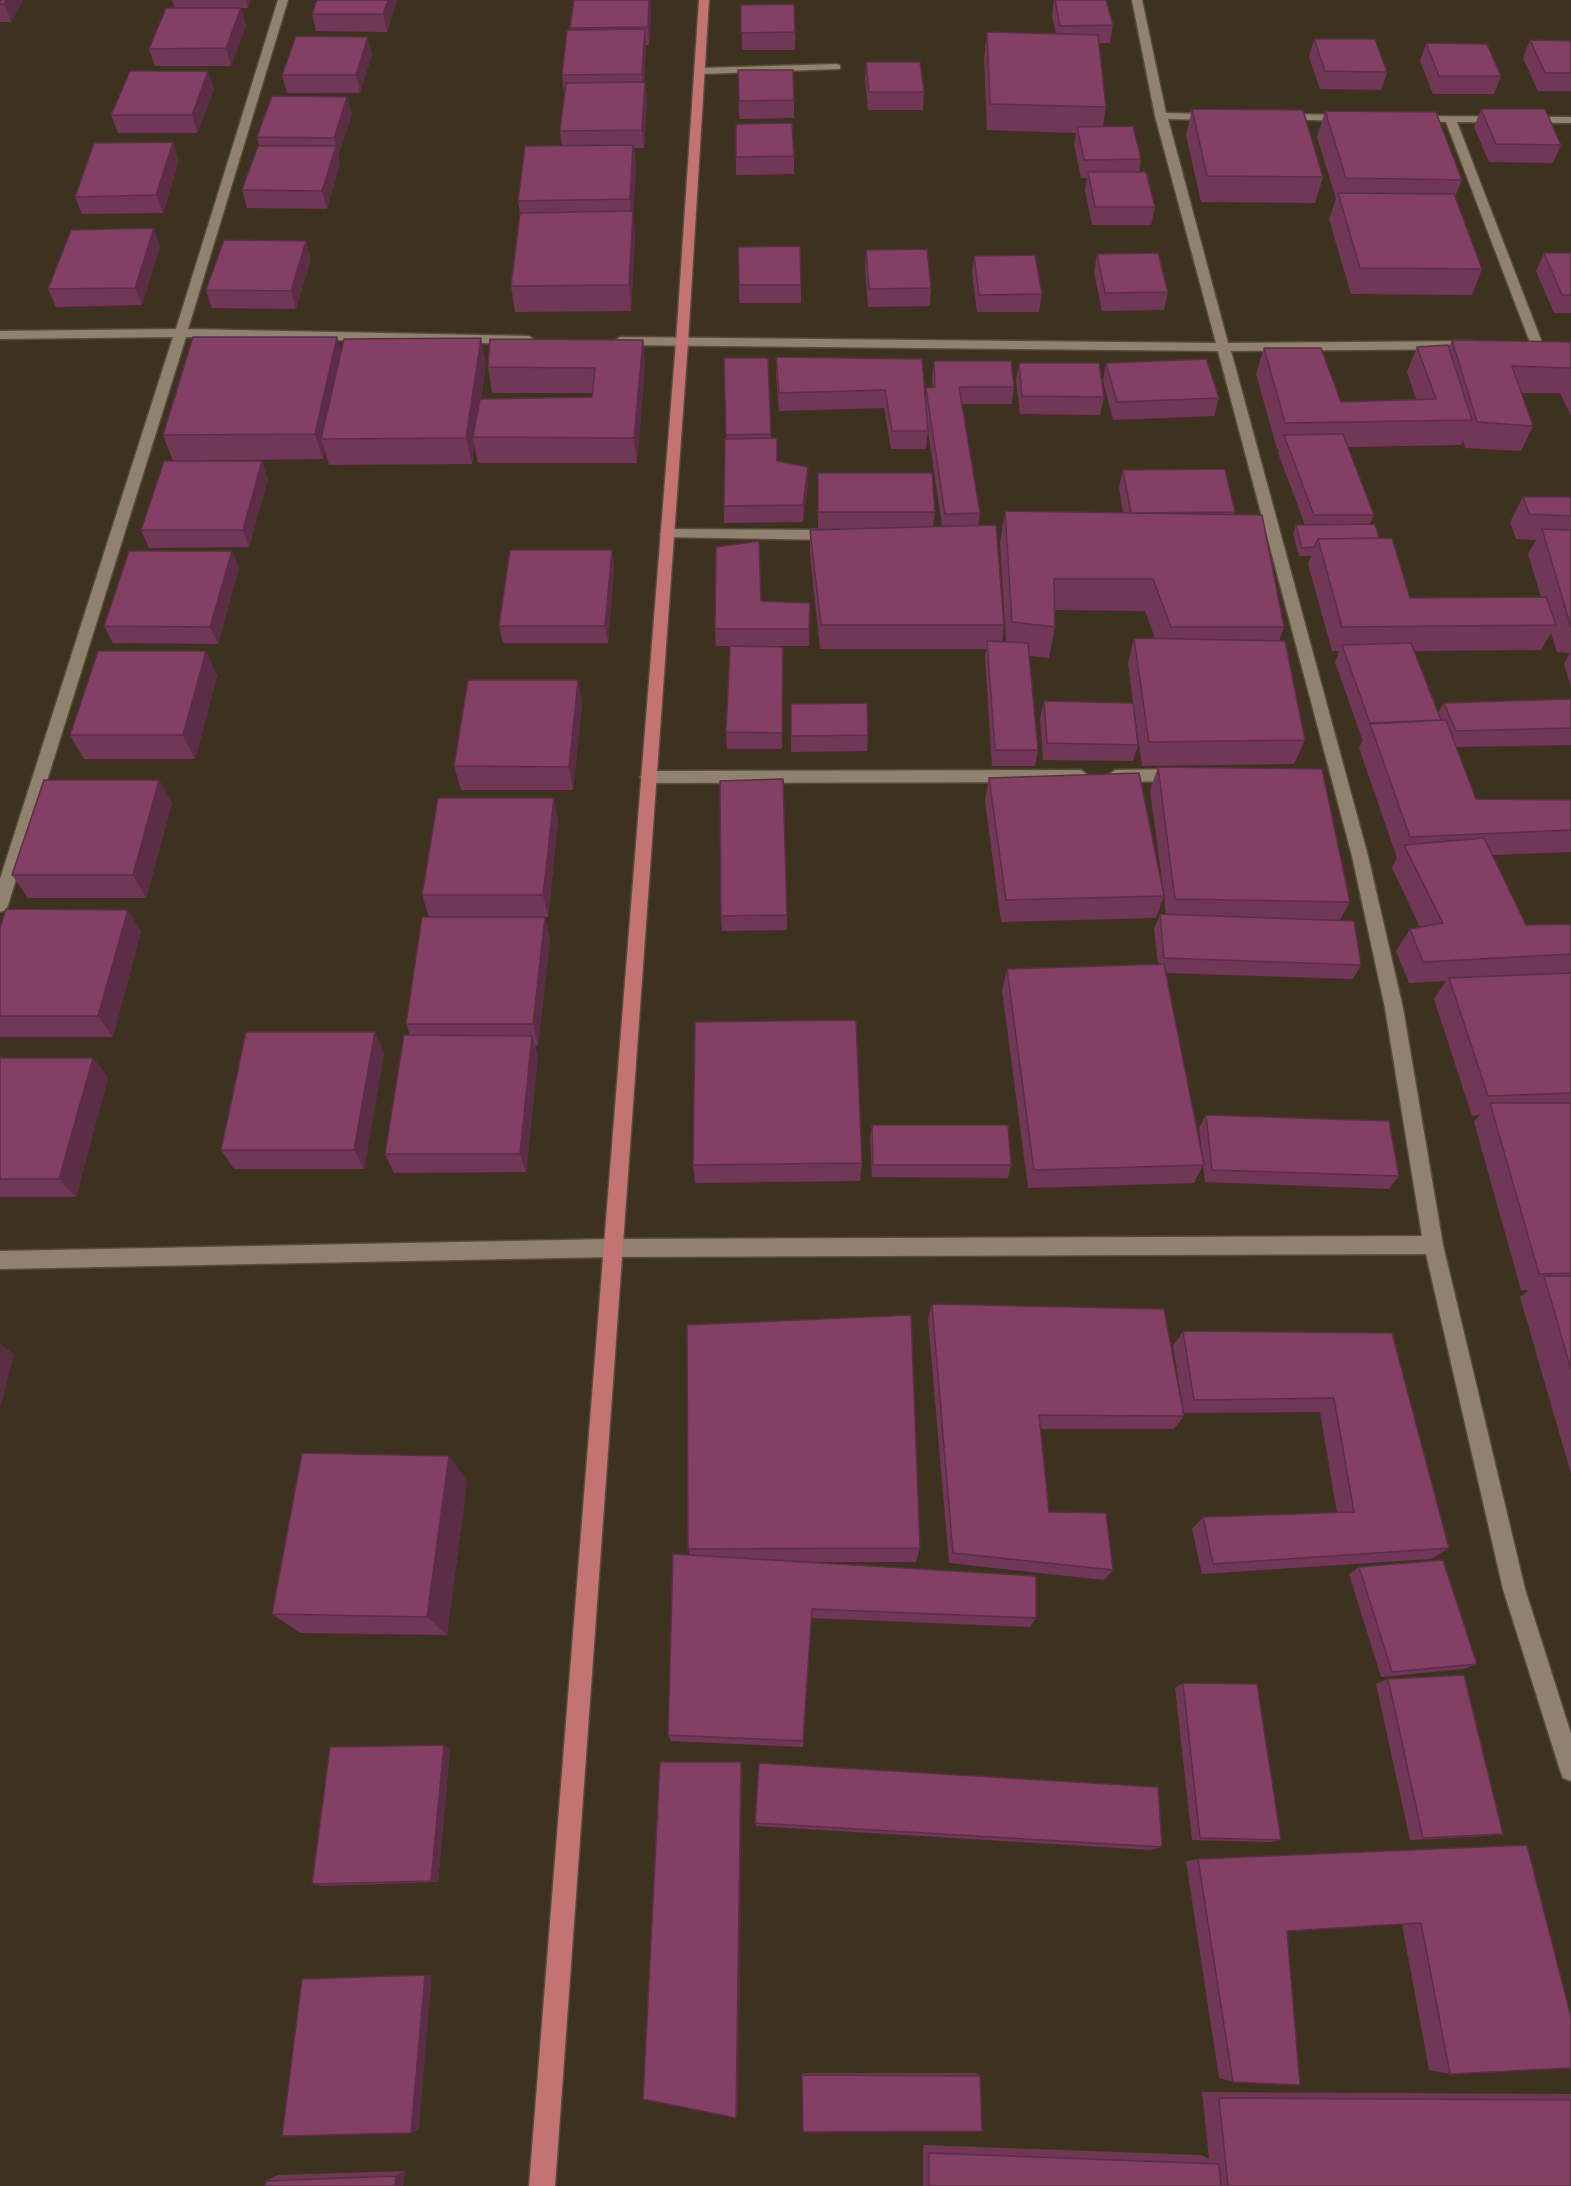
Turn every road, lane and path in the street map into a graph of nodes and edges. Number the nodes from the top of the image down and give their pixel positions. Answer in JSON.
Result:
{"nodes":[{"id":1,"x":282,"y":0,"type":"edge"},
{"id":2,"x":704,"y":0,"type":"edge"},
{"id":3,"x":1137,"y":0,"type":"edge"},
{"id":4,"x":836,"y":67,"type":"dead end"},
{"id":5,"x":701,"y":71,"type":"junction"},
{"id":6,"x":1161,"y":116,"type":"junction"},
{"id":7,"x":1230,"y":117,"type":"edge"},
{"id":8,"x":1265,"y":117,"type":"edge"},
{"id":9,"x":1358,"y":118,"type":"edge"},
{"id":10,"x":1404,"y":119,"type":"edge"},
{"id":11,"x":1450,"y":119,"type":"junction"},
{"id":12,"x":1571,"y":120,"type":"edge"},
{"id":13,"x":181,"y":333,"type":"junction"},
{"id":14,"x":0,"y":335,"type":"edge"},
{"id":15,"x":539,"y":340,"type":"edge"},
{"id":16,"x":611,"y":341,"type":"edge"},
{"id":17,"x":682,"y":342,"type":"junction"},
{"id":18,"x":1490,"y":345,"type":"edge"},
{"id":19,"x":1537,"y":345,"type":"edge"},
{"id":20,"x":1222,"y":347,"type":"junction"},
{"id":21,"x":667,"y":534,"type":"junction"},
{"id":22,"x":845,"y":535,"type":"edge"},
{"id":23,"x":1195,"y":775,"type":"edge"},
{"id":24,"x":648,"y":777,"type":"junction"},
{"id":25,"x":0,"y":904,"type":"edge"},
{"id":26,"x":1433,"y":1245,"type":"junction"},
{"id":27,"x":611,"y":1248,"type":"junction"},
{"id":28,"x":0,"y":1260,"type":"edge"},
{"id":29,"x":1571,"y":1770,"type":"edge"},
{"id":30,"x":542,"y":2186,"type":"edge"}],
"edges":[{"from":1,"to":13,"type":"street"},
{"from":2,"to":5,"type":"main road"},
{"from":3,"to":6,"type":"street"},
{"from":4,"to":5,"type":"street"},
{"from":5,"to":17,"type":"main road"},
{"from":6,"to":7,"type":"street"},
{"from":6,"to":20,"type":"street"},
{"from":8,"to":9,"type":"street"},
{"from":10,"to":11,"type":"street"},
{"from":11,"to":12,"type":"street"},
{"from":11,"to":19,"type":"street"},
{"from":13,"to":14,"type":"street"},
{"from":13,"to":15,"type":"street"},
{"from":13,"to":25,"type":"street"},
{"from":16,"to":17,"type":"street"},
{"from":17,"to":20,"type":"street"},
{"from":17,"to":21,"type":"main road"},
{"from":18,"to":20,"type":"street"},
{"from":20,"to":26,"type":"street"},
{"from":21,"to":22,"type":"street"},
{"from":21,"to":24,"type":"main road"},
{"from":23,"to":24,"type":"street"},
{"from":24,"to":27,"type":"main road"},
{"from":26,"to":27,"type":"street"},
{"from":26,"to":29,"type":"street"},
{"from":27,"to":28,"type":"street"},
{"from":27,"to":30,"type":"main road"}]}
